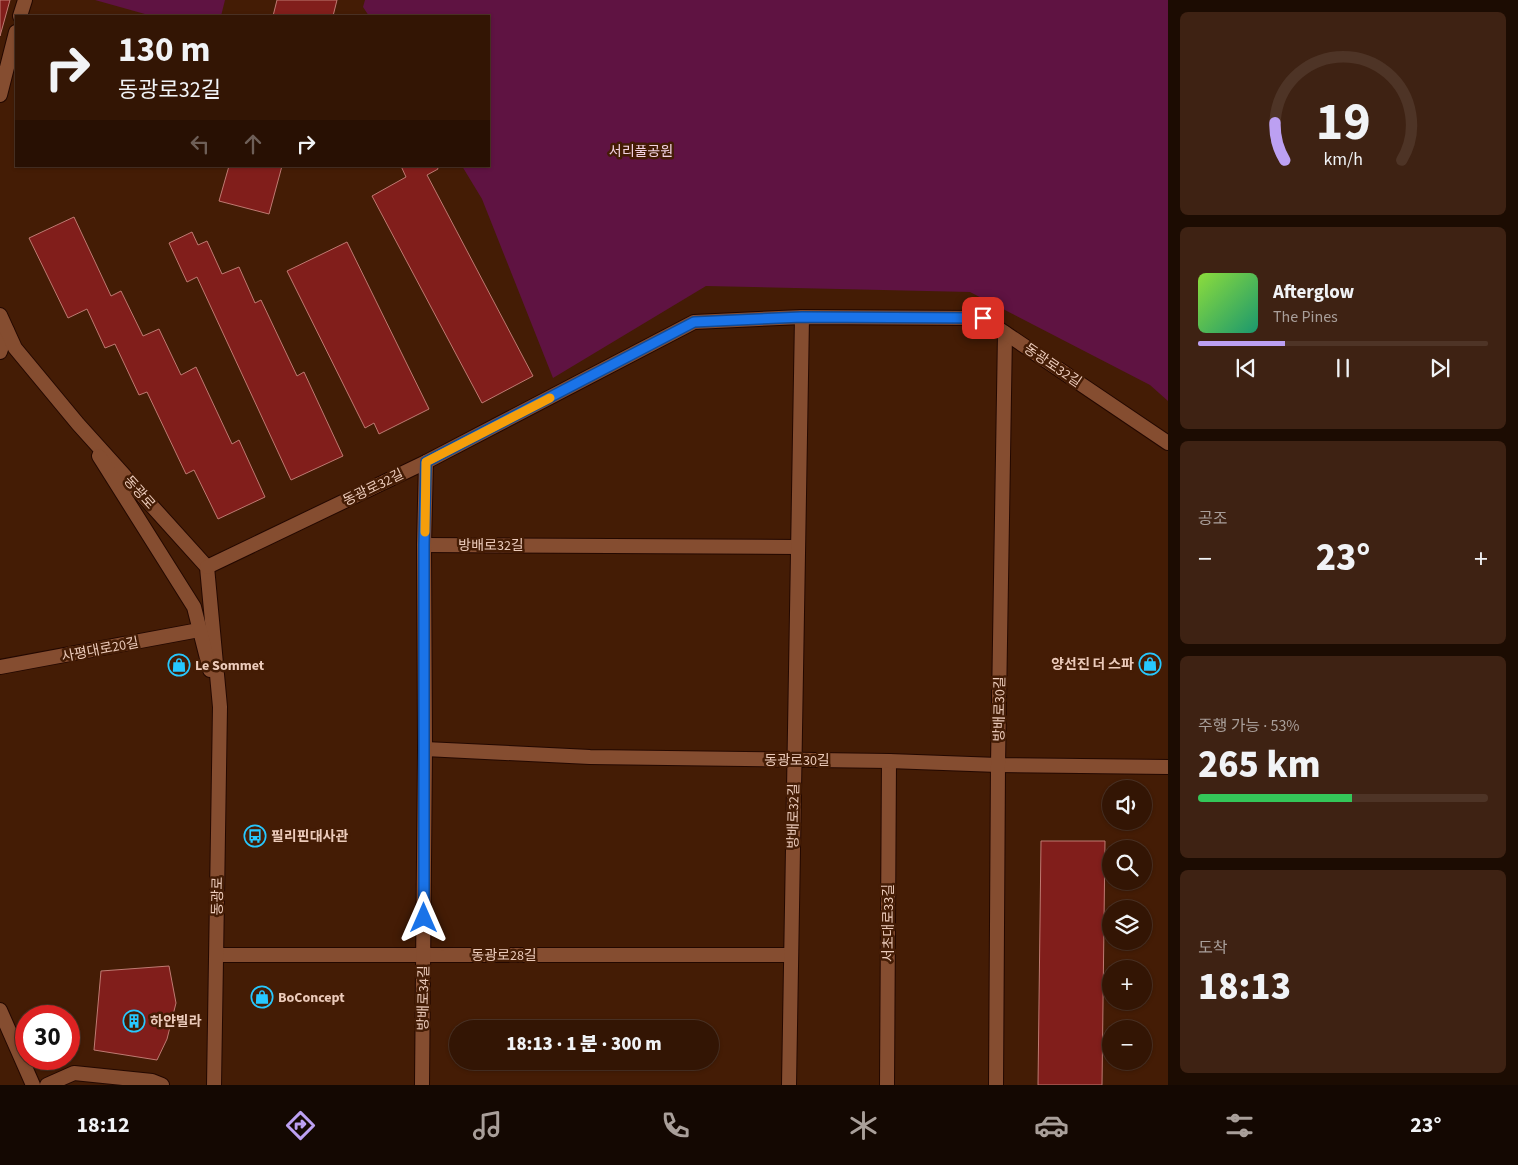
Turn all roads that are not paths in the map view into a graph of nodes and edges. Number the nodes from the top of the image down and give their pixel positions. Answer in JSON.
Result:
{"nodes":[{"id":1,"x":25,"y":0,"type":"edge"},
{"id":2,"x":20,"y":15,"type":"edge"},
{"id":3,"x":15,"y":36,"type":"edge"},
{"id":4,"x":0,"y":95,"type":"edge"},
{"id":5,"x":0,"y":315,"type":"edge"},
{"id":6,"x":802,"y":317,"type":"junction"},
{"id":7,"x":4,"y":330,"type":"edge"},
{"id":8,"x":1005,"y":332,"type":"junction"},
{"id":9,"x":0,"y":352,"type":"edge"},
{"id":10,"x":78,"y":424,"type":"junction"},
{"id":11,"x":1168,"y":443,"type":"edge"},
{"id":12,"x":426,"y":462,"type":"junction"},
{"id":13,"x":424,"y":545,"type":"junction"},
{"id":14,"x":798,"y":547,"type":"junction"},
{"id":15,"x":207,"y":567,"type":"junction"},
{"id":16,"x":199,"y":630,"type":"junction"},
{"id":17,"x":0,"y":667,"type":"edge"},
{"id":18,"x":220,"y":707,"type":"junction"},
{"id":19,"x":425,"y":749,"type":"junction"},
{"id":20,"x":794,"y":760,"type":"junction"},
{"id":21,"x":889,"y":761,"type":"junction"},
{"id":22,"x":998,"y":765,"type":"junction"},
{"id":23,"x":1168,"y":767,"type":"edge"},
{"id":24,"x":217,"y":955,"type":"junction"},
{"id":25,"x":424,"y":955,"type":"junction"},
{"id":26,"x":791,"y":955,"type":"junction"},
{"id":27,"x":0,"y":1010,"type":"edge"},
{"id":28,"x":33,"y":1085,"type":"edge"},
{"id":29,"x":46,"y":1085,"type":"edge"},
{"id":30,"x":162,"y":1085,"type":"edge"},
{"id":31,"x":214,"y":1085,"type":"edge"},
{"id":32,"x":422,"y":1085,"type":"edge"},
{"id":33,"x":789,"y":1085,"type":"edge"},
{"id":34,"x":887,"y":1085,"type":"edge"},
{"id":35,"x":996,"y":1085,"type":"edge"}],
"edges":[{"from":1,"to":2,"type":"street"},
{"from":3,"to":4,"type":"street"},
{"from":5,"to":7,"type":"street","name":"동광로"},
{"from":6,"to":8,"type":"street","name":"동광로32길"},
{"from":6,"to":12,"type":"street","name":"동광로32길"},
{"from":6,"to":14,"type":"street","name":"방배로32길"},
{"from":7,"to":9,"type":"street"},
{"from":7,"to":10,"type":"street","name":"동광로"},
{"from":8,"to":11,"type":"street","name":"동광로32길"},
{"from":8,"to":22,"type":"street","name":"방배로30길"},
{"from":10,"to":15,"type":"street","name":"동광로"},
{"from":10,"to":16,"type":"street","name":"동광로"},
{"from":12,"to":13,"type":"street","name":"방배로34길"},
{"from":12,"to":15,"type":"street","name":"동광로32길"},
{"from":13,"to":14,"type":"street","name":"방배로32길"},
{"from":13,"to":19,"type":"street","name":"방배로34길"},
{"from":14,"to":20,"type":"street","name":"방배로32길"},
{"from":15,"to":18,"type":"street","name":"동광로"},
{"from":16,"to":17,"type":"street","name":"사평대로20길"},
{"from":16,"to":18,"type":"street","name":"동광로"},
{"from":18,"to":24,"type":"street","name":"동광로"},
{"from":19,"to":20,"type":"street","name":"동광로30길"},
{"from":19,"to":25,"type":"street","name":"방배로34길"},
{"from":20,"to":21,"type":"street","name":"동광로30길"},
{"from":20,"to":26,"type":"street","name":"방배로32길"},
{"from":21,"to":22,"type":"street","name":"동광로30길"},
{"from":21,"to":34,"type":"street","name":"서초대로33길"},
{"from":22,"to":23,"type":"street","name":"동광로30길"},
{"from":22,"to":35,"type":"street","name":"방배로30길"},
{"from":24,"to":25,"type":"street","name":"동광로28길"},
{"from":24,"to":31,"type":"street","name":"동광로"},
{"from":25,"to":26,"type":"street","name":"동광로28길"},
{"from":25,"to":32,"type":"street","name":"방배로34길"},
{"from":26,"to":33,"type":"street","name":"방배로32길"},
{"from":27,"to":28,"type":"street"},
{"from":29,"to":30,"type":"street"}]}
